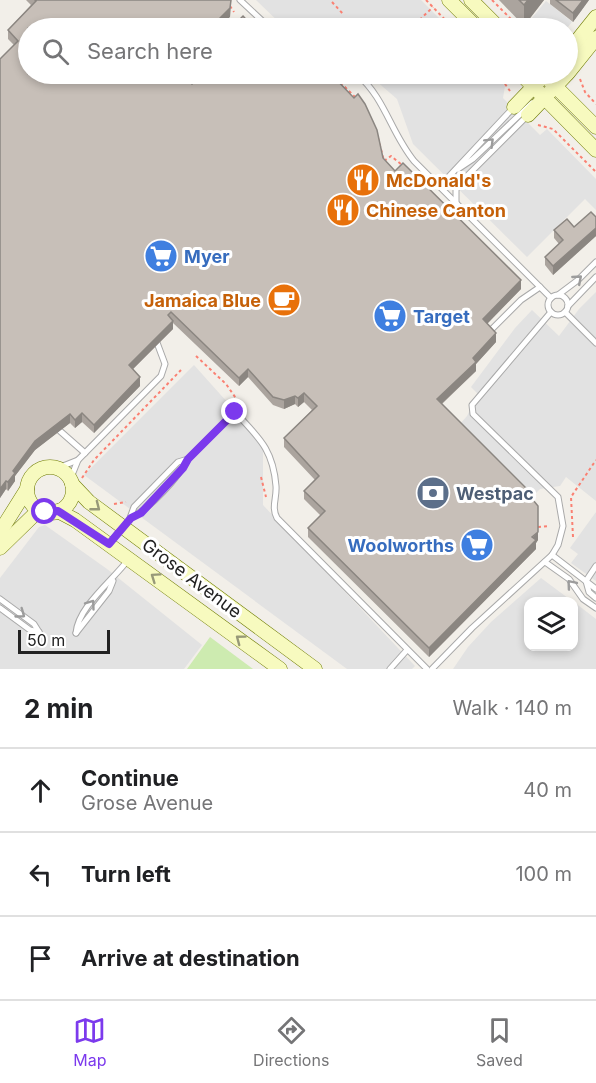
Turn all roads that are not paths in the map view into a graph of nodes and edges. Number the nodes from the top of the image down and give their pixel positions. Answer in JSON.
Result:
{"nodes":[{"id":1,"x":240,"y":0,"type":"edge"},
{"id":2,"x":449,"y":0,"type":"edge"},
{"id":3,"x":471,"y":0,"type":"edge"},
{"id":4,"x":596,"y":17,"type":"edge"},
{"id":5,"x":259,"y":18,"type":"edge"},
{"id":6,"x":467,"y":18,"type":"edge"},
{"id":7,"x":489,"y":18,"type":"edge"},
{"id":8,"x":596,"y":38,"type":"edge"},
{"id":9,"x":578,"y":39,"type":"edge"},
{"id":10,"x":578,"y":64,"type":"edge"},
{"id":11,"x":366,"y":84,"type":"edge"},
{"id":12,"x":531,"y":84,"type":"edge"},
{"id":13,"x":537,"y":84,"type":"edge"},
{"id":14,"x":557,"y":84,"type":"edge"},
{"id":15,"x":555,"y":86,"type":"junction"},
{"id":16,"x":534,"y":87,"type":"junction"},
{"id":17,"x":545,"y":98,"type":"junction"},
{"id":18,"x":512,"y":102,"type":"joint"},
{"id":19,"x":576,"y":107,"type":"junction"},
{"id":20,"x":532,"y":119,"type":"joint"},
{"id":21,"x":596,"y":127,"type":"edge"},
{"id":22,"x":596,"y":150,"type":"edge"},
{"id":23,"x":458,"y":169,"type":"junction"},
{"id":24,"x":440,"y":186,"type":"junction"},
{"id":25,"x":456,"y":203,"type":"junction"},
{"id":26,"x":596,"y":262,"type":"edge"},
{"id":27,"x":596,"y":277,"type":"edge"},
{"id":28,"x":540,"y":287,"type":"junction"},
{"id":29,"x":554,"y":296,"type":"junction"},
{"id":30,"x":568,"y":306,"type":"junction"},
{"id":31,"x":551,"y":312,"type":"junction"},
{"id":32,"x":565,"y":312,"type":"junction"},
{"id":33,"x":488,"y":333,"type":"edge"},
{"id":34,"x":154,"y":335,"type":"edge"},
{"id":35,"x":149,"y":341,"type":"edge"},
{"id":36,"x":158,"y":344,"type":"junction"},
{"id":37,"x":596,"y":344,"type":"edge"},
{"id":38,"x":60,"y":431,"type":"edge"},
{"id":39,"x":85,"y":453,"type":"junction"},
{"id":40,"x":78,"y":460,"type":"junction"},
{"id":41,"x":58,"y":468,"type":"junction"},
{"id":42,"x":74,"y":481,"type":"junction"},
{"id":43,"x":27,"y":489,"type":"junction"},
{"id":44,"x":39,"y":510,"type":"junction"},
{"id":45,"x":58,"y":511,"type":"junction"},
{"id":46,"x":127,"y":522,"type":"junction"},
{"id":47,"x":0,"y":532,"type":"edge"},
{"id":48,"x":109,"y":544,"type":"junction"},
{"id":49,"x":0,"y":548,"type":"edge"},
{"id":50,"x":552,"y":555,"type":"junction"},
{"id":51,"x":129,"y":559,"type":"junction"},
{"id":52,"x":545,"y":562,"type":"junction"},
{"id":53,"x":596,"y":566,"type":"edge"},
{"id":54,"x":113,"y":580,"type":"junction"},
{"id":55,"x":586,"y":581,"type":"junction"},
{"id":56,"x":596,"y":589,"type":"edge"},
{"id":57,"x":596,"y":598,"type":"edge"},
{"id":58,"x":0,"y":599,"type":"edge"},
{"id":59,"x":0,"y":608,"type":"edge"},
{"id":60,"x":596,"y":608,"type":"edge"},
{"id":61,"x":407,"y":650,"type":"junction"},
{"id":62,"x":279,"y":669,"type":"edge"},
{"id":63,"x":315,"y":669,"type":"edge"},
{"id":64,"x":390,"y":669,"type":"edge"},
{"id":65,"x":427,"y":669,"type":"edge"},
{"id":66,"x":432,"y":669,"type":"edge"}],
"edges":[{"from":1,"to":5,"type":"lane"},
{"from":2,"to":6,"type":"street"},
{"from":3,"to":7,"type":"street"},
{"from":4,"to":9,"type":"street"},
{"from":8,"to":10,"type":"street"},
{"from":11,"to":24,"type":"lane"},
{"from":12,"to":16,"type":"street"},
{"from":13,"to":16,"type":"street"},
{"from":14,"to":15,"type":"street"},
{"from":15,"to":17,"type":"street"},
{"from":15,"to":19,"type":"street"},
{"from":16,"to":17,"type":"street"},
{"from":16,"to":18,"type":"street"},
{"from":17,"to":19,"type":"lane"},
{"from":17,"to":20,"type":"street"},
{"from":17,"to":22,"type":"street"},
{"from":23,"to":17,"type":"lane","one_way":true},
{"from":18,"to":23,"type":"lane"},
{"from":19,"to":21,"type":"street"},
{"from":20,"to":25,"type":"lane"},
{"from":23,"to":24,"type":"lane"},
{"from":24,"to":25,"type":"lane"},
{"from":25,"to":28,"type":"lane"},
{"from":29,"to":26,"type":"lane","one_way":true},
{"from":27,"to":30,"type":"lane"},
{"from":28,"to":29,"type":"lane"},
{"from":28,"to":33,"type":"lane"},
{"from":29,"to":30,"type":"lane"},
{"from":29,"to":31,"type":"lane"},
{"from":30,"to":32,"type":"lane"},
{"from":31,"to":32,"type":"lane"},
{"from":31,"to":50,"type":"lane"},
{"from":32,"to":37,"type":"lane"},
{"from":34,"to":36,"type":"lane"},
{"from":35,"to":36,"type":"lane"},
{"from":36,"to":39,"type":"lane"},
{"from":38,"to":39,"type":"lane"},
{"from":39,"to":40,"type":"lane"},
{"from":40,"to":41,"type":"lane"},
{"from":40,"to":42,"type":"lane"},
{"from":41,"to":42,"type":"street"},
{"from":41,"to":43,"type":"street"},
{"from":42,"to":45,"type":"street"},
{"from":42,"to":46,"type":"street","name":"Grose Avenue","one_way":true},
{"from":43,"to":44,"type":"street"},
{"from":43,"to":47,"type":"street"},
{"from":44,"to":45,"type":"street"},
{"from":44,"to":49,"type":"street"},
{"from":45,"to":48,"type":"street","name":"Grose Avenue"},
{"from":46,"to":48,"type":"lane"},
{"from":46,"to":61,"type":"lane"},
{"from":46,"to":63,"type":"street","name":"Grose Avenue"},
{"from":48,"to":51,"type":"street","name":"Grose Avenue"},
{"from":50,"to":52,"type":"lane"},
{"from":50,"to":55,"type":"lane"},
{"from":51,"to":54,"type":"lane"},
{"from":62,"to":51,"type":"street","name":"Grose Avenue","one_way":true},
{"from":60,"to":52,"type":"lane","one_way":true},
{"from":52,"to":66,"type":"lane"},
{"from":53,"to":55,"type":"lane"},
{"from":54,"to":54,"type":"lane","one_way":true},
{"from":55,"to":56,"type":"lane"},
{"from":55,"to":57,"type":"lane"},
{"from":58,"to":59,"type":"lane","one_way":true},
{"from":61,"to":64,"type":"lane"},
{"from":61,"to":65,"type":"lane"}]}
